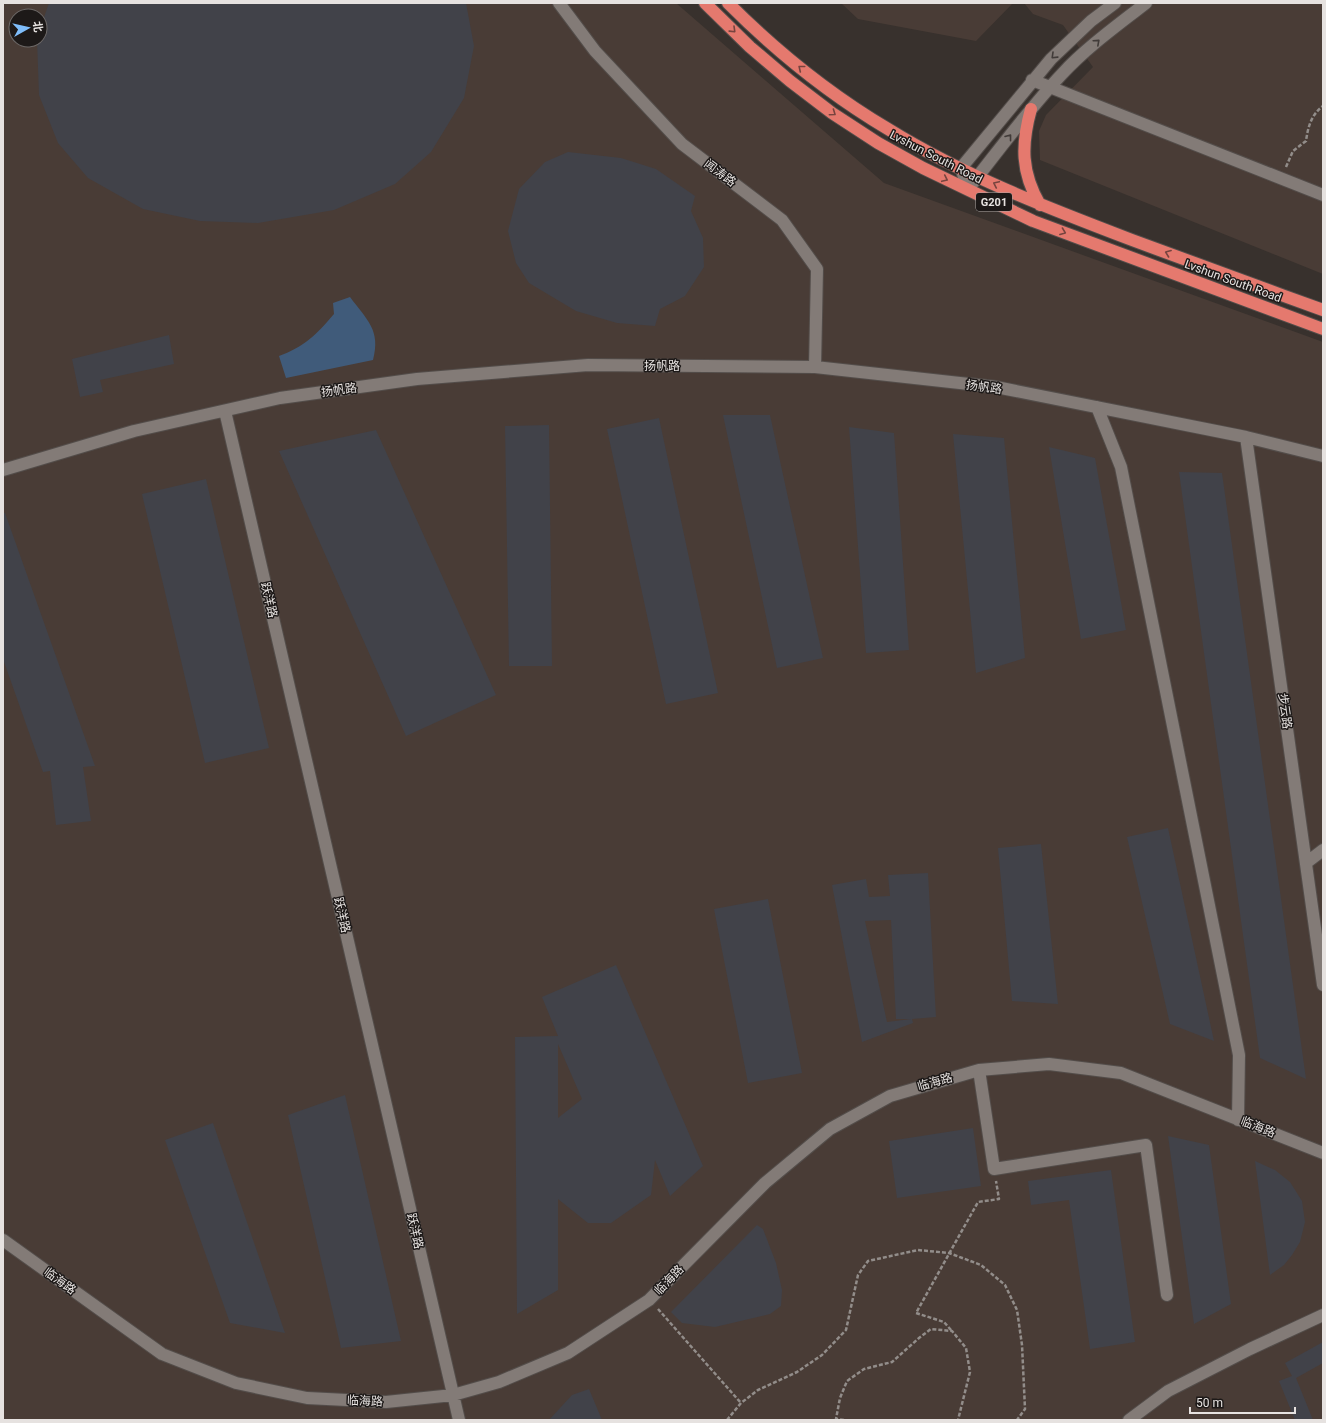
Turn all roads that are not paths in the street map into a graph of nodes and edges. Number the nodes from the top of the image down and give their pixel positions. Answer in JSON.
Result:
{"nodes":[{"id":1,"x":559,"y":3,"type":"edge"},
{"id":2,"x":705,"y":3,"type":"edge"},
{"id":3,"x":728,"y":3,"type":"edge"},
{"id":4,"x":1115,"y":3,"type":"edge"},
{"id":5,"x":1146,"y":3,"type":"edge"},
{"id":6,"x":1032,"y":80,"type":"junction"},
{"id":7,"x":1050,"y":87,"type":"junction"},
{"id":8,"x":1031,"y":109,"type":"junction"},
{"id":9,"x":961,"y":168,"type":"junction"},
{"id":10,"x":978,"y":176,"type":"junction"},
{"id":11,"x":968,"y":189,"type":"junction"},
{"id":12,"x":1323,"y":195,"type":"edge"},
{"id":13,"x":1040,"y":205,"type":"junction"},
{"id":14,"x":1323,"y":310,"type":"edge"},
{"id":15,"x":1323,"y":329,"type":"edge"},
{"id":16,"x":816,"y":367,"type":"junction"},
{"id":17,"x":1097,"y":408,"type":"junction"},
{"id":18,"x":225,"y":411,"type":"junction"},
{"id":19,"x":1246,"y":437,"type":"junction"},
{"id":20,"x":1323,"y":456,"type":"edge"},
{"id":21,"x":3,"y":470,"type":"edge"},
{"id":22,"x":1323,"y":850,"type":"edge"},
{"id":23,"x":1306,"y":863,"type":"junction"},
{"id":24,"x":1323,"y":985,"type":"edge"},
{"id":25,"x":979,"y":1070,"type":"junction"},
{"id":26,"x":1238,"y":1120,"type":"junction"},
{"id":27,"x":1323,"y":1153,"type":"edge"},
{"id":28,"x":3,"y":1240,"type":"edge"},
{"id":29,"x":1167,"y":1295,"type":"dead end"},
{"id":30,"x":1323,"y":1315,"type":"edge"},
{"id":31,"x":453,"y":1395,"type":"junction"},
{"id":32,"x":459,"y":1420,"type":"edge"},
{"id":33,"x":1129,"y":1420,"type":"edge"}],
"edges":[{"from":1,"to":16,"type":"street","name":"闻涛路"},
{"from":2,"to":11,"type":"highway","name":"Lvshun South Road","number":"G201","one_way":true},
{"from":9,"to":3,"type":"highway","name":"Lvshun South Road","number":"G201","one_way":true},
{"from":4,"to":6,"type":"street","one_way":true},
{"from":7,"to":5,"type":"street","one_way":true},
{"from":6,"to":7,"type":"street"},
{"from":6,"to":9,"type":"street"},
{"from":7,"to":8,"type":"street"},
{"from":7,"to":12,"type":"street"},
{"from":10,"to":8,"type":"street","one_way":true},
{"from":8,"to":13,"type":"highway"},
{"from":9,"to":10,"type":"highway","name":"Lvshun South Road","number":"G201"},
{"from":9,"to":11,"type":"street"},
{"from":10,"to":11,"type":"street"},
{"from":13,"to":10,"type":"highway","name":"Lvshun South Road","number":"G201","one_way":true},
{"from":11,"to":15,"type":"highway","name":"Lvshun South Road","number":"G201","one_way":true},
{"from":14,"to":13,"type":"highway","name":"Lvshun South Road","number":"G201","one_way":true},
{"from":16,"to":17,"type":"street","name":"扬帆路"},
{"from":16,"to":18,"type":"street","name":"扬帆路"},
{"from":17,"to":19,"type":"street","name":"扬帆路"},
{"from":17,"to":26,"type":"street"},
{"from":18,"to":21,"type":"street","name":"扬帆路"},
{"from":18,"to":31,"type":"street","name":"跃洋路"},
{"from":19,"to":20,"type":"street","name":"扬帆路"},
{"from":19,"to":23,"type":"street","name":"步云路"},
{"from":22,"to":23,"type":"street"},
{"from":23,"to":24,"type":"street","name":"步云路"},
{"from":25,"to":26,"type":"street","name":"临海路"},
{"from":25,"to":29,"type":"street"},
{"from":25,"to":31,"type":"street","name":"临海路"},
{"from":26,"to":27,"type":"street","name":"临海路"},
{"from":28,"to":31,"type":"street","name":"临海路"},
{"from":30,"to":33,"type":"street"},
{"from":31,"to":32,"type":"street","name":"跃洋路"}]}
